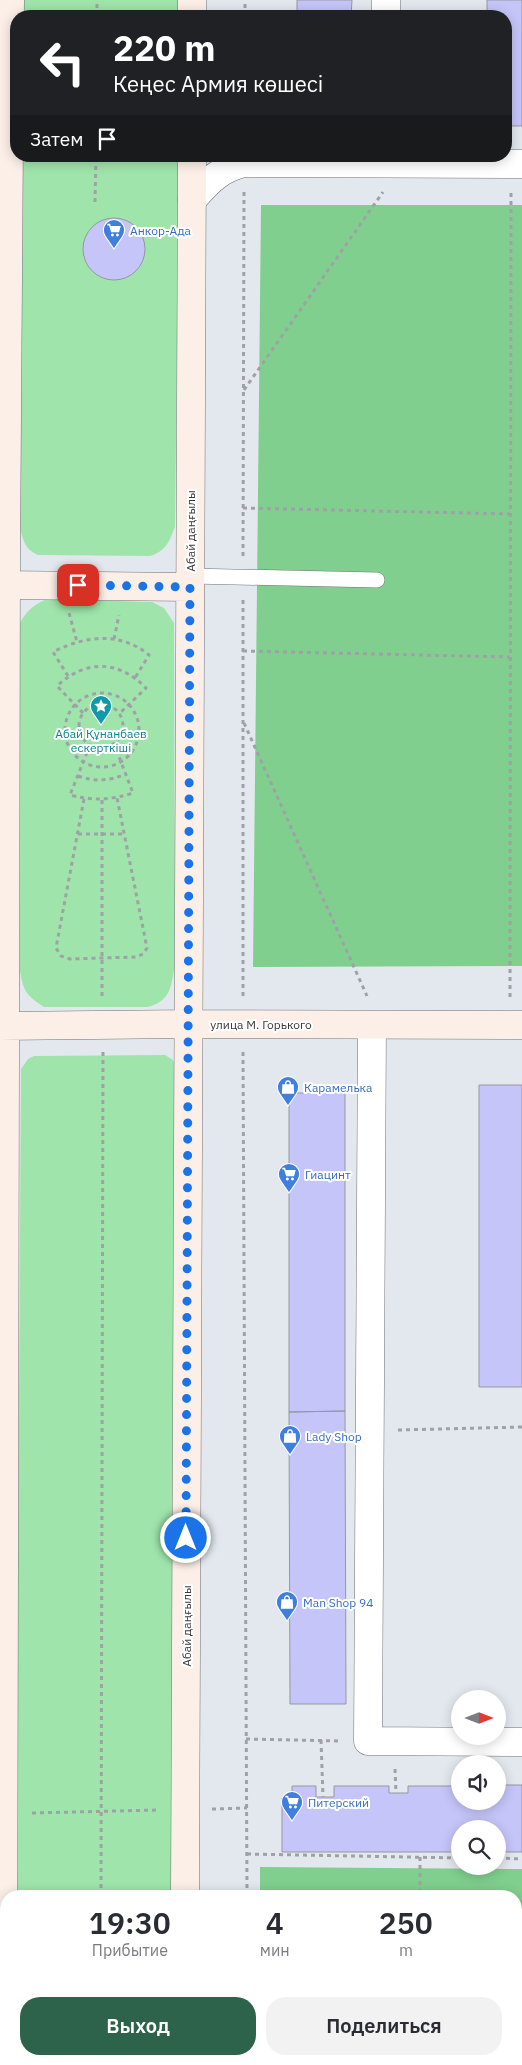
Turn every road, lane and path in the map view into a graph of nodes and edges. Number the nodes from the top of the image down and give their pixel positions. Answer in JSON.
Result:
{"nodes":[{"id":1,"x":10,"y":0,"type":"edge"},
{"id":2,"x":96,"y":162,"type":"edge"},
{"id":3,"x":192,"y":162,"type":"edge"},
{"id":4,"x":384,"y":169,"type":"edge"},
{"id":5,"x":516,"y":176,"type":"edge"},
{"id":6,"x":192,"y":200,"type":"junction"},
{"id":7,"x":95,"y":202,"type":"dead end"},
{"id":8,"x":243,"y":391,"type":"dead end"},
{"id":9,"x":243,"y":508,"type":"dead end"},
{"id":10,"x":510,"y":514,"type":"junction"},
{"id":11,"x":377,"y":580,"type":"dead end"},
{"id":12,"x":190,"y":582,"type":"junction"},
{"id":13,"x":3,"y":585,"type":"edge"},
{"id":14,"x":243,"y":651,"type":"dead end"},
{"id":15,"x":510,"y":657,"type":"junction"},
{"id":16,"x":68,"y":676,"type":"junction"},
{"id":17,"x":135,"y":678,"type":"junction"},
{"id":18,"x":129,"y":704,"type":"junction"},
{"id":19,"x":75,"y":705,"type":"junction"},
{"id":20,"x":83,"y":713,"type":"junction"},
{"id":21,"x":120,"y":713,"type":"junction"},
{"id":22,"x":243,"y":720,"type":"dead end"},
{"id":23,"x":114,"y":744,"type":"junction"},
{"id":24,"x":90,"y":745,"type":"junction"},
{"id":25,"x":83,"y":762,"type":"junction"},
{"id":26,"x":121,"y":762,"type":"junction"},
{"id":27,"x":126,"y":774,"type":"junction"},
{"id":28,"x":78,"y":776,"type":"junction"},
{"id":29,"x":117,"y":798,"type":"junction"},
{"id":30,"x":84,"y":799,"type":"junction"},
{"id":31,"x":102,"y":800,"type":"junction"},
{"id":32,"x":78,"y":834,"type":"junction"},
{"id":33,"x":124,"y":834,"type":"junction"},
{"id":34,"x":102,"y":835,"type":"junction"},
{"id":35,"x":102,"y":958,"type":"junction"},
{"id":36,"x":516,"y":1013,"type":"edge"},
{"id":37,"x":188,"y":1024,"type":"junction"},
{"id":38,"x":103,"y":1025,"type":"junction"},
{"id":39,"x":372,"y":1025,"type":"junction"},
{"id":40,"x":2,"y":1026,"type":"edge"},
{"id":41,"x":522,"y":1427,"type":"edge"},
{"id":42,"x":369,"y":1431,"type":"junction"},
{"id":43,"x":246,"y":1739,"type":"dead end"},
{"id":44,"x":320,"y":1740,"type":"junction"},
{"id":45,"x":368,"y":1741,"type":"junction"},
{"id":46,"x":522,"y":1742,"type":"edge"},
{"id":47,"x":323,"y":1797,"type":"dead end"},
{"id":48,"x":247,"y":1808,"type":"dead end"},
{"id":49,"x":185,"y":1809,"type":"junction"},
{"id":50,"x":101,"y":1811,"type":"junction"},
{"id":51,"x":4,"y":1813,"type":"junction"},
{"id":52,"x":247,"y":1854,"type":"dead end"},
{"id":53,"x":420,"y":1857,"type":"junction"},
{"id":54,"x":451,"y":1858,"type":"edge"},
{"id":55,"x":506,"y":1858,"type":"edge"},
{"id":56,"x":522,"y":1859,"type":"edge"},
{"id":57,"x":2,"y":1878,"type":"edge"},
{"id":58,"x":101,"y":1890,"type":"edge"},
{"id":59,"x":185,"y":1890,"type":"edge"},
{"id":60,"x":420,"y":1890,"type":"edge"}],
"edges":[{"from":1,"to":13,"type":"main road"},
{"from":2,"to":7,"type":"path"},
{"from":3,"to":6,"type":"main road","name":"Абай даңғылы"},
{"from":4,"to":5,"type":"street"},
{"from":4,"to":6,"type":"street"},
{"from":4,"to":8,"type":"path"},
{"from":5,"to":10,"type":"path"},
{"from":6,"to":12,"type":"main road","name":"Абай даңғылы"},
{"from":9,"to":10,"type":"path"},
{"from":10,"to":15,"type":"path"},
{"from":11,"to":12,"type":"lane"},
{"from":12,"to":13,"type":"main road"},
{"from":12,"to":37,"type":"main road","name":"Абай даңғылы"},
{"from":13,"to":40,"type":"main road"},
{"from":14,"to":15,"type":"path"},
{"from":15,"to":36,"type":"path"},
{"from":16,"to":17,"type":"path"},
{"from":16,"to":17,"type":"path"},
{"from":16,"to":19,"type":"path"},
{"from":17,"to":18,"type":"path"},
{"from":18,"to":19,"type":"path"},
{"from":18,"to":21,"type":"path"},
{"from":18,"to":26,"type":"path"},
{"from":19,"to":20,"type":"path"},
{"from":19,"to":25,"type":"path"},
{"from":20,"to":21,"type":"path"},
{"from":20,"to":24,"type":"path"},
{"from":21,"to":23,"type":"path"},
{"from":22,"to":39,"type":"path"},
{"from":23,"to":24,"type":"path"},
{"from":23,"to":26,"type":"path"},
{"from":24,"to":25,"type":"path"},
{"from":25,"to":26,"type":"path"},
{"from":25,"to":28,"type":"path"},
{"from":26,"to":27,"type":"path"},
{"from":27,"to":28,"type":"path"},
{"from":27,"to":29,"type":"path"},
{"from":28,"to":30,"type":"path"},
{"from":29,"to":31,"type":"path"},
{"from":29,"to":33,"type":"path"},
{"from":30,"to":31,"type":"path"},
{"from":30,"to":32,"type":"path"},
{"from":31,"to":34,"type":"path"},
{"from":32,"to":34,"type":"path"},
{"from":32,"to":35,"type":"path"},
{"from":33,"to":34,"type":"path"},
{"from":33,"to":35,"type":"path"},
{"from":34,"to":35,"type":"path"},
{"from":35,"to":38,"type":"path"},
{"from":36,"to":39,"type":"main road","name":"улица М. Горького"},
{"from":37,"to":38,"type":"main road","name":"улица М. Горького"},
{"from":37,"to":39,"type":"main road","name":"улица М. Горького"},
{"from":37,"to":49,"type":"main road","name":"Абай даңғылы"},
{"from":38,"to":40,"type":"main road","name":"улица М. Горького"},
{"from":38,"to":50,"type":"path"},
{"from":39,"to":42,"type":"street"},
{"from":40,"to":51,"type":"main road"},
{"from":41,"to":42,"type":"path"},
{"from":42,"to":45,"type":"street"},
{"from":43,"to":44,"type":"path"},
{"from":44,"to":45,"type":"path"},
{"from":44,"to":47,"type":"path"},
{"from":45,"to":46,"type":"street"},
{"from":48,"to":49,"type":"path"},
{"from":49,"to":50,"type":"path"},
{"from":49,"to":59,"type":"main road","name":"Абай даңғылы"},
{"from":50,"to":51,"type":"path"},
{"from":50,"to":58,"type":"path"},
{"from":51,"to":57,"type":"main road"},
{"from":52,"to":53,"type":"path"},
{"from":53,"to":54,"type":"path"},
{"from":53,"to":60,"type":"path"},
{"from":55,"to":56,"type":"path"}]}
